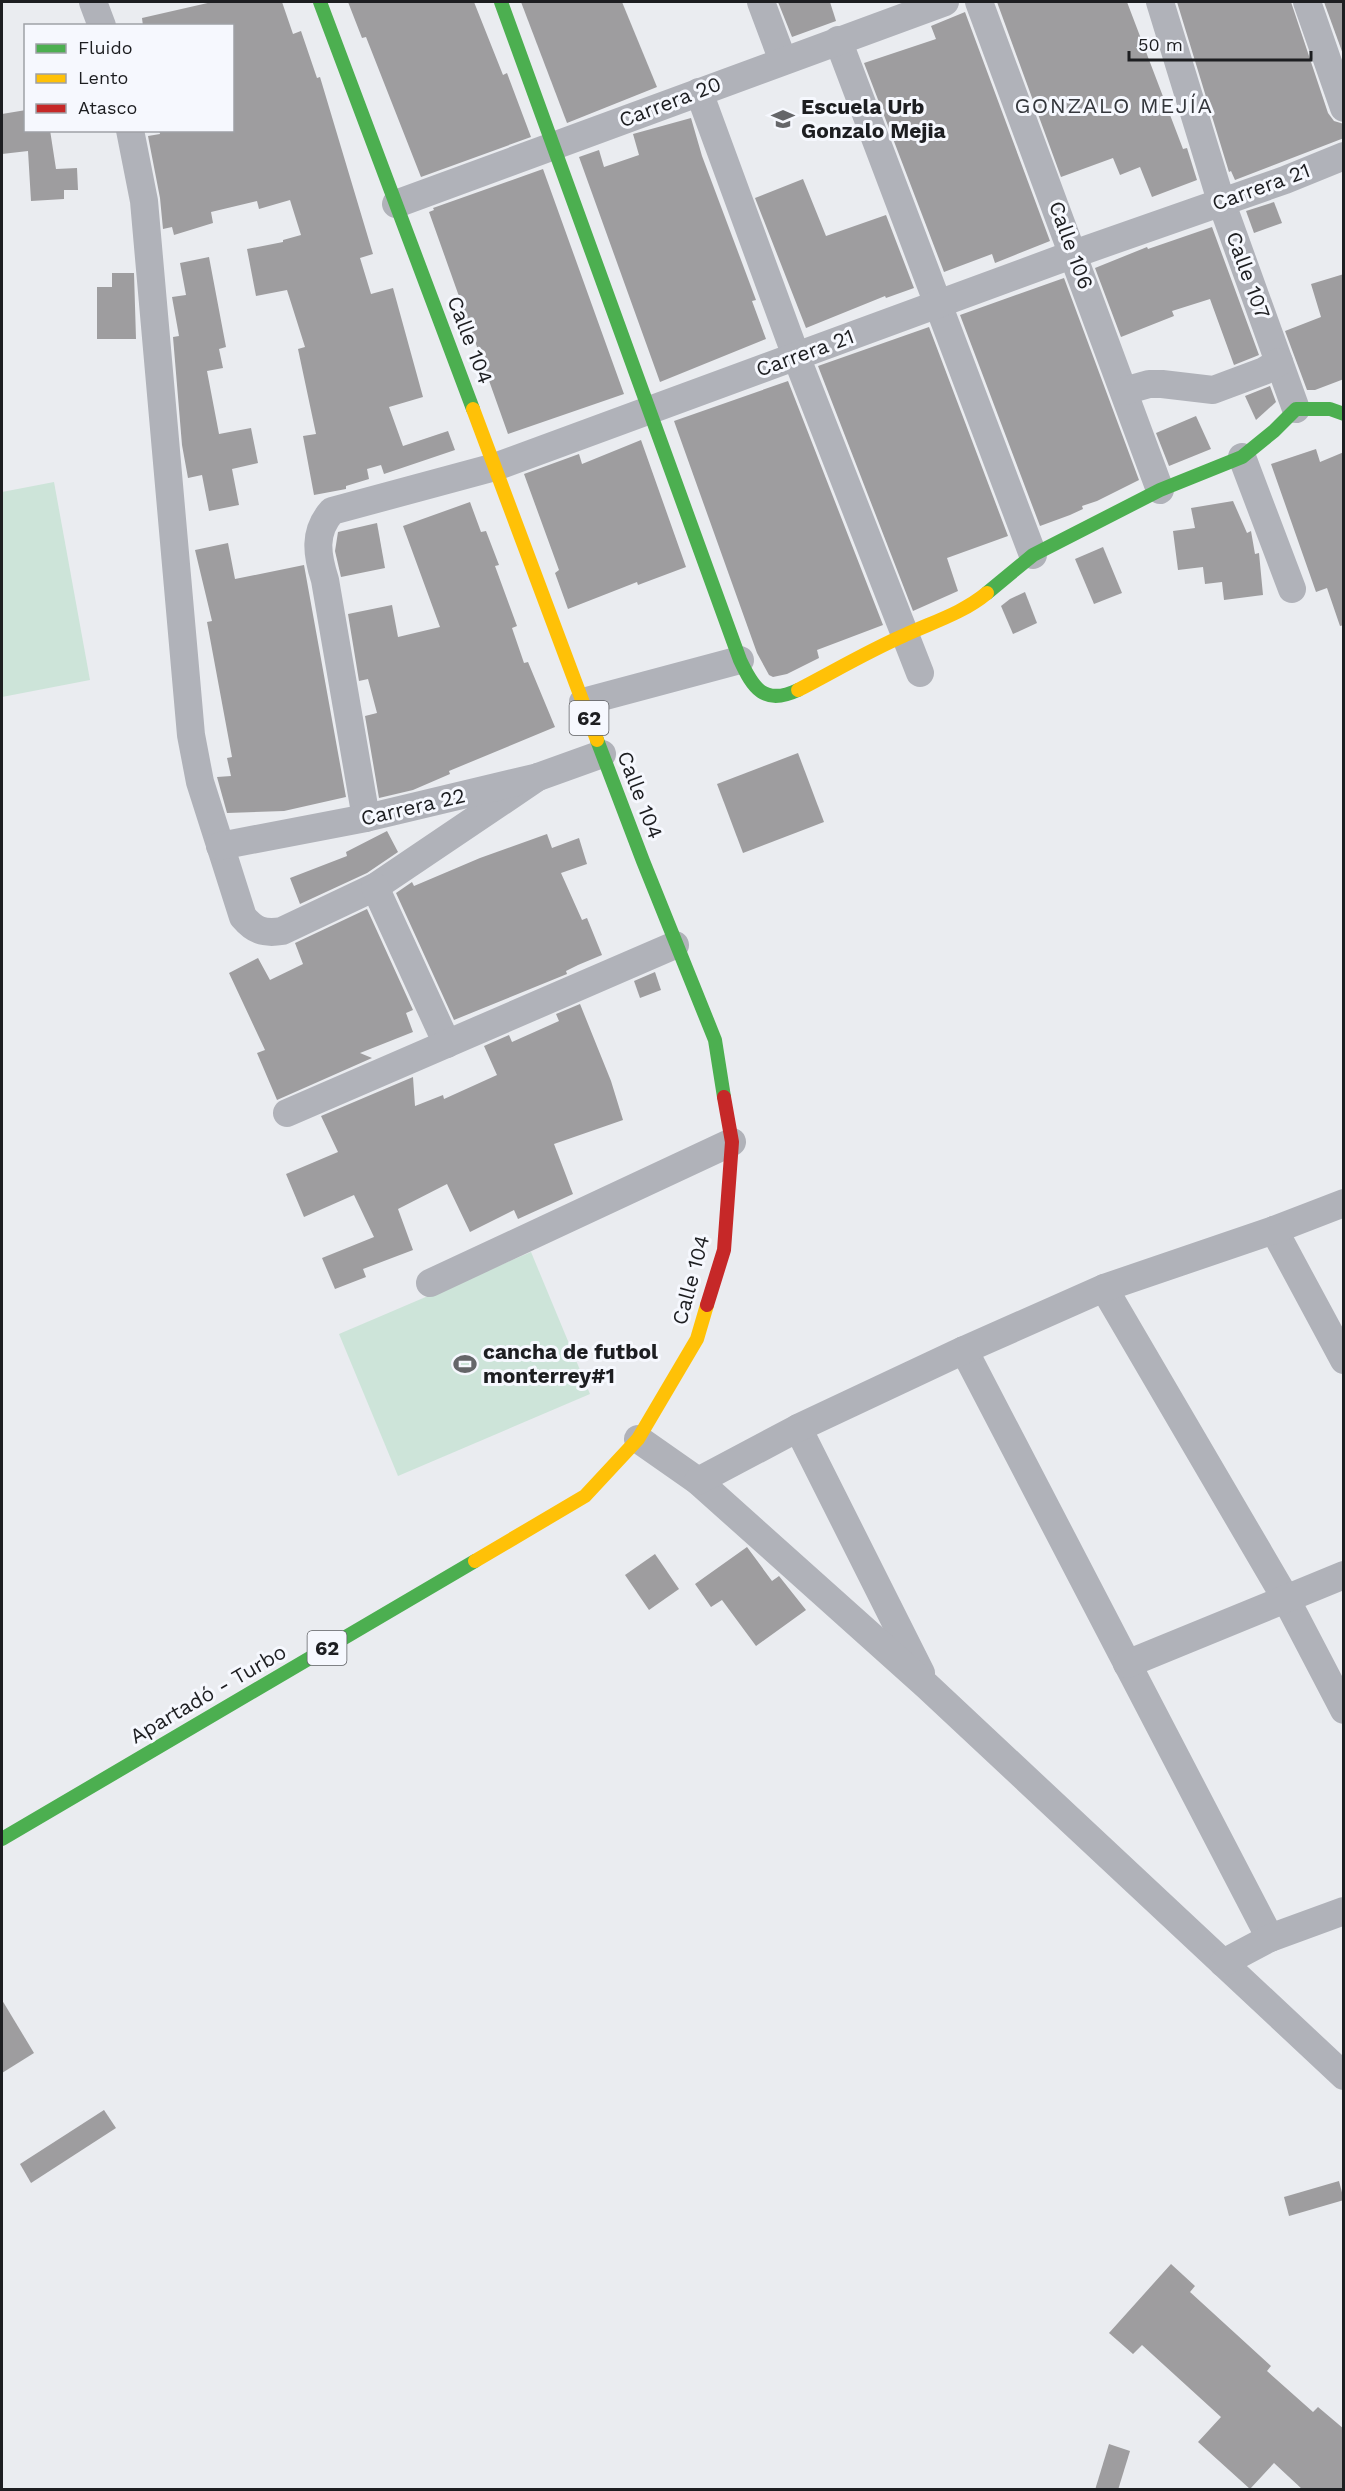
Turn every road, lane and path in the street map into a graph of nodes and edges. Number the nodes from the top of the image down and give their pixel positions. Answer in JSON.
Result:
{"nodes":[{"id":1,"x":93,"y":2,"type":"edge"},
{"id":2,"x":320,"y":2,"type":"edge"},
{"id":3,"x":501,"y":2,"type":"edge"},
{"id":4,"x":761,"y":2,"type":"edge"},
{"id":5,"x":945,"y":2,"type":"edge"},
{"id":6,"x":979,"y":2,"type":"edge"},
{"id":7,"x":1160,"y":2,"type":"edge"},
{"id":8,"x":1306,"y":2,"type":"edge"},
{"id":9,"x":101,"y":24,"type":"edge"},
{"id":10,"x":838,"y":40,"type":"junction"},
{"id":11,"x":783,"y":61,"type":"junction"},
{"id":12,"x":699,"y":92,"type":"junction"},
{"id":13,"x":1344,"y":108,"type":"edge"},
{"id":14,"x":130,"y":132,"type":"edge"},
{"id":15,"x":555,"y":146,"type":"junction"},
{"id":16,"x":1344,"y":156,"type":"edge"},
{"id":17,"x":1221,"y":201,"type":"junction"},
{"id":18,"x":396,"y":204,"type":"junction"},
{"id":19,"x":1074,"y":254,"type":"junction"},
{"id":20,"x":939,"y":304,"type":"junction"},
{"id":21,"x":796,"y":356,"type":"junction"},
{"id":22,"x":1279,"y":362,"type":"junction"},
{"id":23,"x":1124,"y":391,"type":"junction"},
{"id":24,"x":1296,"y":409,"type":"junction"},
{"id":25,"x":650,"y":410,"type":"junction"},
{"id":26,"x":1344,"y":414,"type":"edge"},
{"id":27,"x":1242,"y":457,"type":"junction"},
{"id":28,"x":495,"y":467,"type":"junction"},
{"id":29,"x":1160,"y":490,"type":"junction"},
{"id":30,"x":1033,"y":555,"type":"junction"},
{"id":31,"x":1292,"y":589,"type":"dead end"},
{"id":32,"x":904,"y":635,"type":"junction"},
{"id":33,"x":740,"y":660,"type":"junction"},
{"id":34,"x":920,"y":674,"type":"dead end"},
{"id":35,"x":583,"y":702,"type":"junction"},
{"id":36,"x":602,"y":754,"type":"junction"},
{"id":37,"x":538,"y":777,"type":"junction"},
{"id":38,"x":366,"y":818,"type":"junction"},
{"id":39,"x":220,"y":846,"type":"junction"},
{"id":40,"x":375,"y":887,"type":"junction"},
{"id":41,"x":675,"y":945,"type":"junction"},
{"id":42,"x":447,"y":1044,"type":"junction"},
{"id":43,"x":287,"y":1113,"type":"dead end"},
{"id":44,"x":732,"y":1142,"type":"junction"},
{"id":45,"x":1344,"y":1203,"type":"edge"},
{"id":46,"x":1274,"y":1230,"type":"junction"},
{"id":47,"x":430,"y":1283,"type":"dead end"},
{"id":48,"x":1104,"y":1288,"type":"junction"},
{"id":49,"x":964,"y":1350,"type":"junction"},
{"id":50,"x":1344,"y":1360,"type":"edge"},
{"id":51,"x":798,"y":1428,"type":"junction"},
{"id":52,"x":638,"y":1438,"type":"junction"},
{"id":53,"x":698,"y":1481,"type":"junction"},
{"id":54,"x":1344,"y":1575,"type":"edge"},
{"id":55,"x":1286,"y":1599,"type":"junction"},
{"id":56,"x":1127,"y":1664,"type":"junction"},
{"id":57,"x":927,"y":1686,"type":"junction"},
{"id":58,"x":1344,"y":1710,"type":"edge"},
{"id":59,"x":2,"y":1839,"type":"edge"},
{"id":60,"x":1344,"y":1911,"type":"edge"},
{"id":61,"x":1270,"y":1938,"type":"junction"},
{"id":62,"x":1223,"y":1963,"type":"junction"},
{"id":63,"x":1344,"y":2076,"type":"edge"}],
"edges":[{"from":1,"to":9,"type":"street"},
{"from":2,"to":18,"type":"main road","name":"Calle 104","number":"62"},
{"from":3,"to":15,"type":"main road"},
{"from":4,"to":11,"type":"street"},
{"from":5,"to":10,"type":"street","name":"Carrera 20"},
{"from":6,"to":19,"type":"street","name":"Calle 106"},
{"from":7,"to":17,"type":"street","name":"Calle 107"},
{"from":8,"to":13,"type":"street"},
{"from":10,"to":11,"type":"street","name":"Carrera 20"},
{"from":10,"to":20,"type":"street"},
{"from":11,"to":12,"type":"street","name":"Carrera 20"},
{"from":12,"to":15,"type":"street","name":"Carrera 20"},
{"from":12,"to":21,"type":"street"},
{"from":14,"to":39,"type":"street"},
{"from":15,"to":18,"type":"street","name":"Carrera 20"},
{"from":15,"to":25,"type":"main road"},
{"from":16,"to":17,"type":"street","name":"Carrera 21"},
{"from":17,"to":19,"type":"street","name":"Carrera 21"},
{"from":17,"to":22,"type":"street","name":"Calle 107"},
{"from":18,"to":28,"type":"main road","name":"Calle 104","number":"62"},
{"from":19,"to":20,"type":"street","name":"Carrera 21"},
{"from":19,"to":23,"type":"street","name":"Calle 106"},
{"from":20,"to":21,"type":"street","name":"Carrera 21"},
{"from":20,"to":30,"type":"street"},
{"from":21,"to":25,"type":"street","name":"Carrera 21"},
{"from":21,"to":32,"type":"street"},
{"from":22,"to":23,"type":"street"},
{"from":22,"to":24,"type":"street","name":"Calle 107"},
{"from":23,"to":29,"type":"street","name":"Calle 106"},
{"from":24,"to":26,"type":"main road"},
{"from":24,"to":27,"type":"main road"},
{"from":25,"to":28,"type":"street","name":"Carrera 21"},
{"from":25,"to":33,"type":"main road"},
{"from":27,"to":29,"type":"main road"},
{"from":27,"to":31,"type":"street"},
{"from":28,"to":35,"type":"main road","name":"Calle 104","number":"62"},
{"from":28,"to":38,"type":"street","name":"Carrera 21"},
{"from":29,"to":30,"type":"main road"},
{"from":30,"to":32,"type":"main road"},
{"from":32,"to":33,"type":"main road"},
{"from":32,"to":34,"type":"street"},
{"from":33,"to":35,"type":"street"},
{"from":35,"to":36,"type":"main road","name":"Calle 104","number":"62"},
{"from":36,"to":37,"type":"street","name":"Carrera 22"},
{"from":36,"to":41,"type":"main road","name":"Calle 104","number":"62"},
{"from":37,"to":38,"type":"street","name":"Carrera 22"},
{"from":37,"to":40,"type":"street"},
{"from":38,"to":39,"type":"street","name":"Carrera 22"},
{"from":39,"to":40,"type":"street"},
{"from":40,"to":42,"type":"street"},
{"from":41,"to":42,"type":"street"},
{"from":41,"to":44,"type":"main road","name":"Calle 104","number":"62"},
{"from":42,"to":43,"type":"street"},
{"from":44,"to":47,"type":"street"},
{"from":44,"to":52,"type":"main road","name":"Calle 104","number":"62"},
{"from":45,"to":46,"type":"street"},
{"from":46,"to":48,"type":"street"},
{"from":46,"to":50,"type":"street"},
{"from":48,"to":49,"type":"street"},
{"from":48,"to":55,"type":"street"},
{"from":49,"to":51,"type":"street"},
{"from":49,"to":56,"type":"street"},
{"from":51,"to":53,"type":"street"},
{"from":51,"to":57,"type":"street"},
{"from":52,"to":53,"type":"street"},
{"from":52,"to":59,"type":"main road","name":"Apartadó - Turbo","number":"62"},
{"from":53,"to":57,"type":"street"},
{"from":54,"to":55,"type":"street"},
{"from":55,"to":56,"type":"street"},
{"from":55,"to":58,"type":"street"},
{"from":56,"to":61,"type":"street"},
{"from":57,"to":62,"type":"street"},
{"from":60,"to":61,"type":"street"},
{"from":61,"to":62,"type":"street"},
{"from":62,"to":63,"type":"street"}]}
